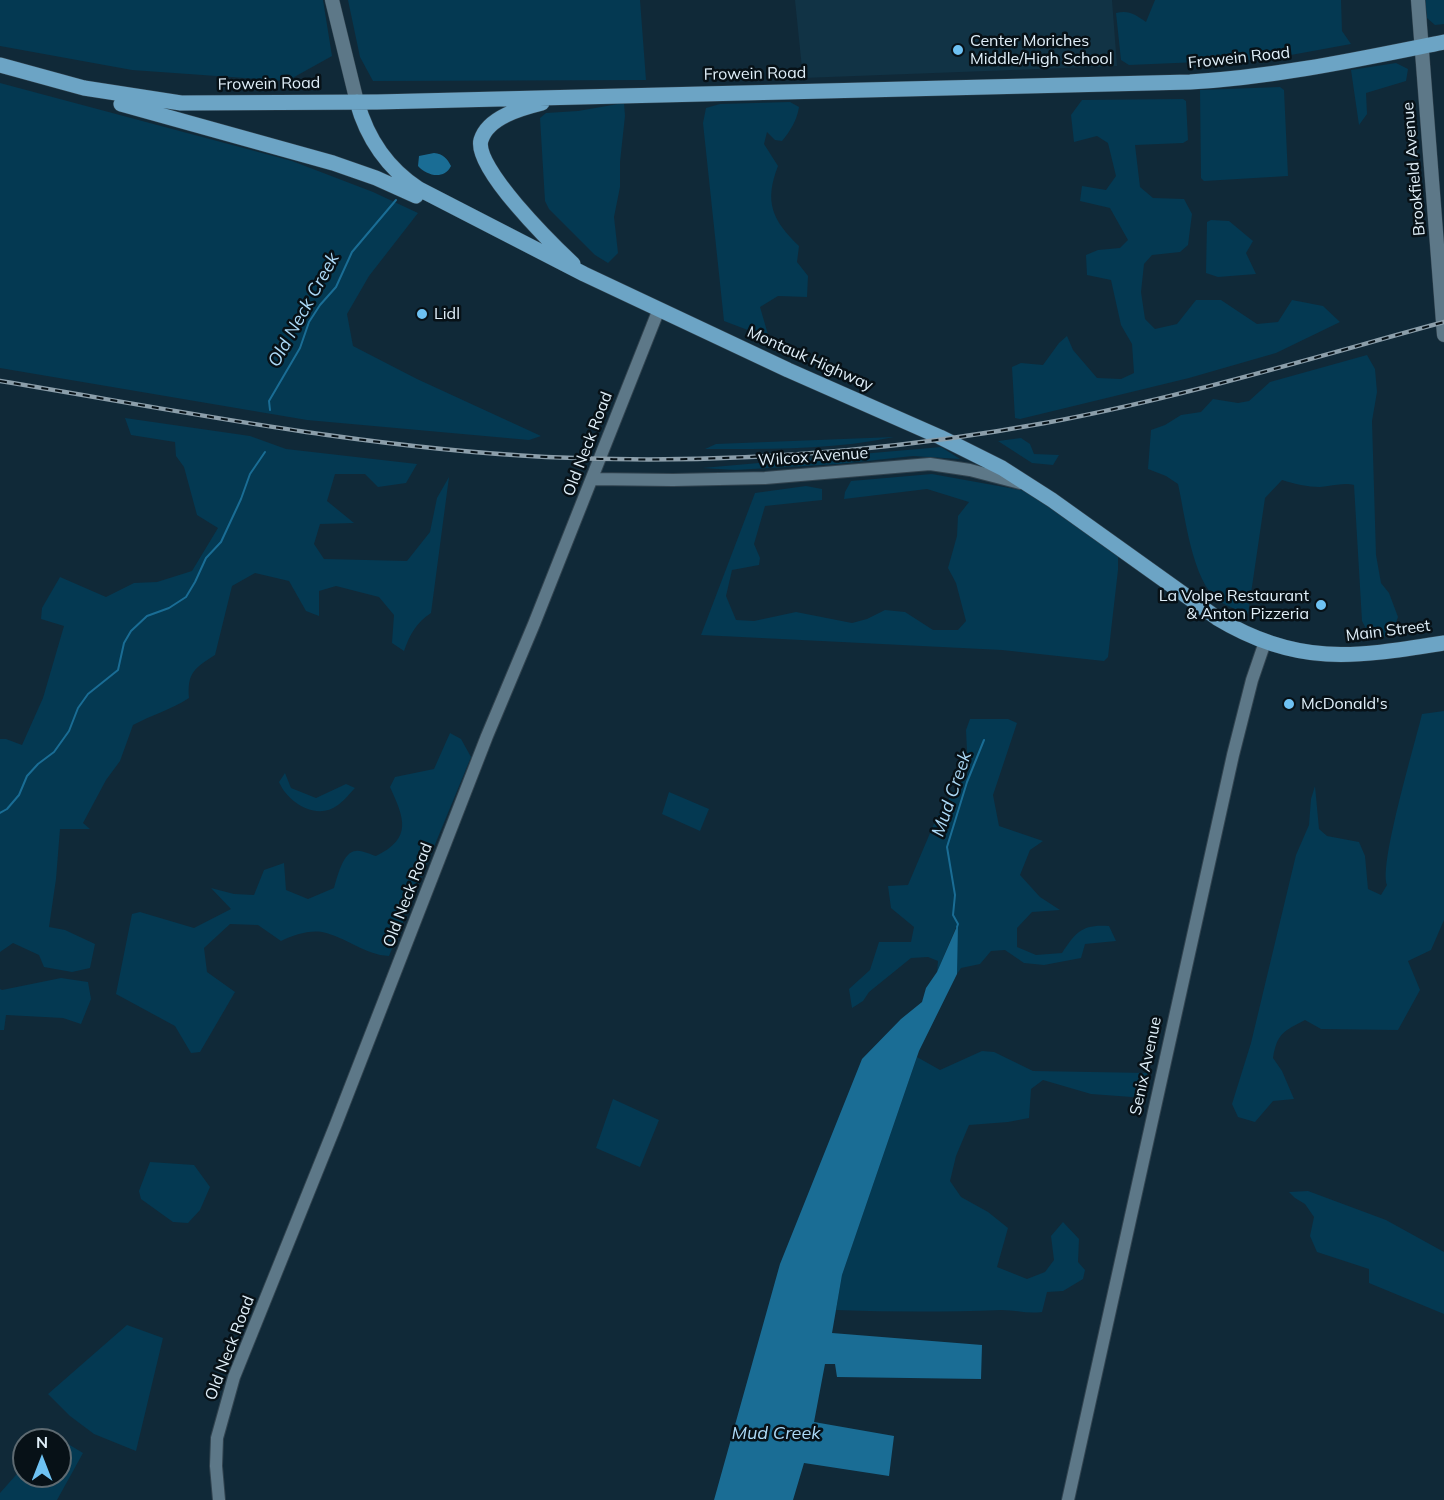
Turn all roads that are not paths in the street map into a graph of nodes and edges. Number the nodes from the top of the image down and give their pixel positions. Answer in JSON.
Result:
{"nodes":[{"id":1,"x":333,"y":0,"type":"edge"},
{"id":2,"x":1418,"y":0,"type":"edge"},
{"id":3,"x":1444,"y":42,"type":"edge"},
{"id":4,"x":1421,"y":47,"type":"junction"},
{"id":5,"x":0,"y":66,"type":"edge"},
{"id":6,"x":65,"y":84,"type":"junction"},
{"id":7,"x":565,"y":97,"type":"junction"},
{"id":8,"x":357,"y":102,"type":"junction"},
{"id":9,"x":483,"y":222,"type":"junction"},
{"id":10,"x":584,"y":274,"type":"junction"},
{"id":11,"x":659,"y":309,"type":"junction"},
{"id":12,"x":1444,"y":335,"type":"edge"},
{"id":13,"x":592,"y":478,"type":"junction"},
{"id":14,"x":1033,"y":487,"type":"junction"},
{"id":15,"x":1265,"y":642,"type":"junction"},
{"id":16,"x":1444,"y":643,"type":"edge"},
{"id":17,"x":219,"y":1500,"type":"edge"},
{"id":18,"x":1068,"y":1500,"type":"edge"}],
"edges":[{"from":1,"to":8,"type":"main road"},
{"from":2,"to":4,"type":"main road","name":"Brookfield Avenue"},
{"from":3,"to":4,"type":"main road","name":"Frowein Road"},
{"from":4,"to":7,"type":"main road","name":"Frowein Road"},
{"from":4,"to":12,"type":"main road","name":"Brookfield Avenue"},
{"from":5,"to":6,"type":"main road"},
{"from":6,"to":8,"type":"main road","name":"Frowein Road"},
{"from":6,"to":9,"type":"main road"},
{"from":7,"to":8,"type":"main road","name":"Frowein Road"},
{"from":7,"to":10,"type":"main road"},
{"from":8,"to":9,"type":"main road","name":"Montauk Highway"},
{"from":9,"to":10,"type":"main road","name":"Montauk Highway"},
{"from":10,"to":11,"type":"main road","name":"Montauk Highway"},
{"from":11,"to":13,"type":"street","name":"Old Neck Road"},
{"from":11,"to":14,"type":"main road","name":"Montauk Highway"},
{"from":13,"to":14,"type":"street","name":"Wilcox Avenue"},
{"from":13,"to":17,"type":"street","name":"Old Neck Road"},
{"from":14,"to":15,"type":"main road","name":"Montauk Highway"},
{"from":15,"to":16,"type":"main road","name":"Main Street"},
{"from":15,"to":18,"type":"street","name":"Senix Avenue"}]}
